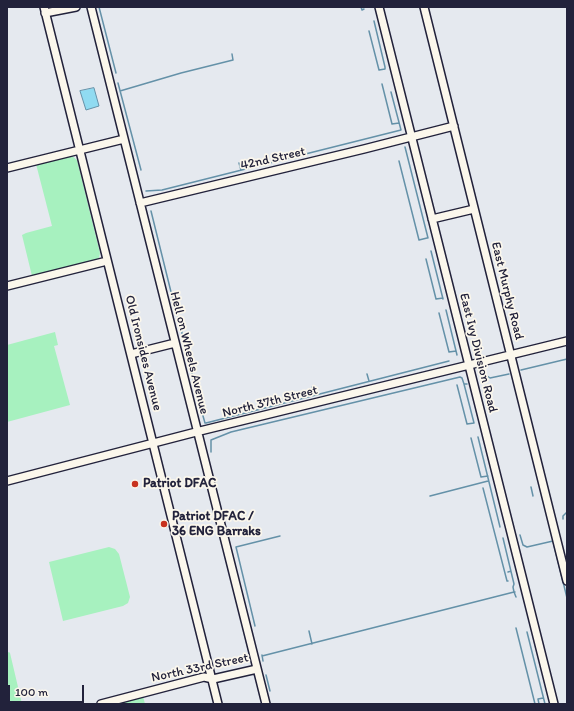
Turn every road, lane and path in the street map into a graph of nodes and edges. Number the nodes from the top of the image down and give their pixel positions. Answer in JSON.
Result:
{"nodes":[{"id":1,"x":76,"y":7,"type":"edge"},
{"id":2,"x":91,"y":7,"type":"edge"},
{"id":3,"x":379,"y":7,"type":"edge"},
{"id":4,"x":424,"y":7,"type":"edge"},
{"id":5,"x":45,"y":10,"type":"edge"},
{"id":6,"x":454,"y":126,"type":"junction"},
{"id":7,"x":411,"y":137,"type":"junction"},
{"id":8,"x":124,"y":139,"type":"junction"},
{"id":9,"x":79,"y":150,"type":"junction"},
{"id":10,"x":7,"y":168,"type":"edge"},
{"id":11,"x":140,"y":203,"type":"junction"},
{"id":12,"x":474,"y":208,"type":"junction"},
{"id":13,"x":432,"y":219,"type":"junction"},
{"id":14,"x":107,"y":261,"type":"junction"},
{"id":15,"x":7,"y":286,"type":"edge"},
{"id":16,"x":567,"y":341,"type":"edge"},
{"id":17,"x":175,"y":343,"type":"junction"},
{"id":18,"x":130,"y":354,"type":"junction"},
{"id":19,"x":511,"y":355,"type":"junction"},
{"id":20,"x":469,"y":365,"type":"junction"},
{"id":21,"x":197,"y":432,"type":"junction"},
{"id":22,"x":153,"y":443,"type":"junction"},
{"id":23,"x":7,"y":481,"type":"edge"},
{"id":24,"x":567,"y":581,"type":"edge"},
{"id":25,"x":257,"y":669,"type":"junction"},
{"id":26,"x":212,"y":679,"type":"junction"},
{"id":27,"x":101,"y":704,"type":"edge"},
{"id":28,"x":218,"y":704,"type":"edge"},
{"id":29,"x":266,"y":704,"type":"edge"},
{"id":30,"x":554,"y":704,"type":"edge"}],
"edges":[{"from":1,"to":5,"type":"street"},
{"from":2,"to":8,"type":"street","name":"Hell on Wheels Avenue"},
{"from":3,"to":7,"type":"street","name":"East Ivy Division Road"},
{"from":4,"to":6,"type":"street","name":"East Murphy Road"},
{"from":5,"to":9,"type":"street","name":"Old Ironsides Avenue"},
{"from":6,"to":7,"type":"street","name":"42nd Street"},
{"from":6,"to":12,"type":"street","name":"East Murphy Road"},
{"from":7,"to":11,"type":"street","name":"42nd Street"},
{"from":7,"to":13,"type":"street","name":"East Ivy Division Road"},
{"from":8,"to":9,"type":"street"},
{"from":8,"to":11,"type":"street","name":"Hell on Wheels Avenue"},
{"from":9,"to":10,"type":"street"},
{"from":9,"to":14,"type":"street","name":"Old Ironsides Avenue"},
{"from":11,"to":17,"type":"street","name":"Hell on Wheels Avenue"},
{"from":12,"to":13,"type":"street"},
{"from":12,"to":19,"type":"street","name":"East Murphy Road"},
{"from":13,"to":20,"type":"street","name":"East Ivy Division Road"},
{"from":14,"to":15,"type":"street"},
{"from":14,"to":18,"type":"street","name":"Old Ironsides Avenue"},
{"from":16,"to":19,"type":"street","name":"North 37th Street"},
{"from":17,"to":18,"type":"street"},
{"from":17,"to":21,"type":"street","name":"Hell on Wheels Avenue"},
{"from":18,"to":22,"type":"street","name":"Old Ironsides Avenue"},
{"from":19,"to":20,"type":"street","name":"North 37th Street"},
{"from":19,"to":24,"type":"street","name":"East Murphy Road"},
{"from":20,"to":21,"type":"street","name":"North 37th Street"},
{"from":20,"to":30,"type":"street","name":"East Ivy Division Road"},
{"from":21,"to":22,"type":"street","name":"North 37th Street"},
{"from":21,"to":25,"type":"street","name":"Hell on Wheels Avenue"},
{"from":22,"to":23,"type":"street","name":"North 37th Street"},
{"from":22,"to":26,"type":"street","name":"Old Ironsides Avenue"},
{"from":25,"to":26,"type":"street","name":"North 33rd Street"},
{"from":25,"to":29,"type":"street","name":"Hell on Wheels Avenue"},
{"from":26,"to":27,"type":"street","name":"North 33rd Street"},
{"from":26,"to":28,"type":"street","name":"Old Ironsides Avenue"}]}
